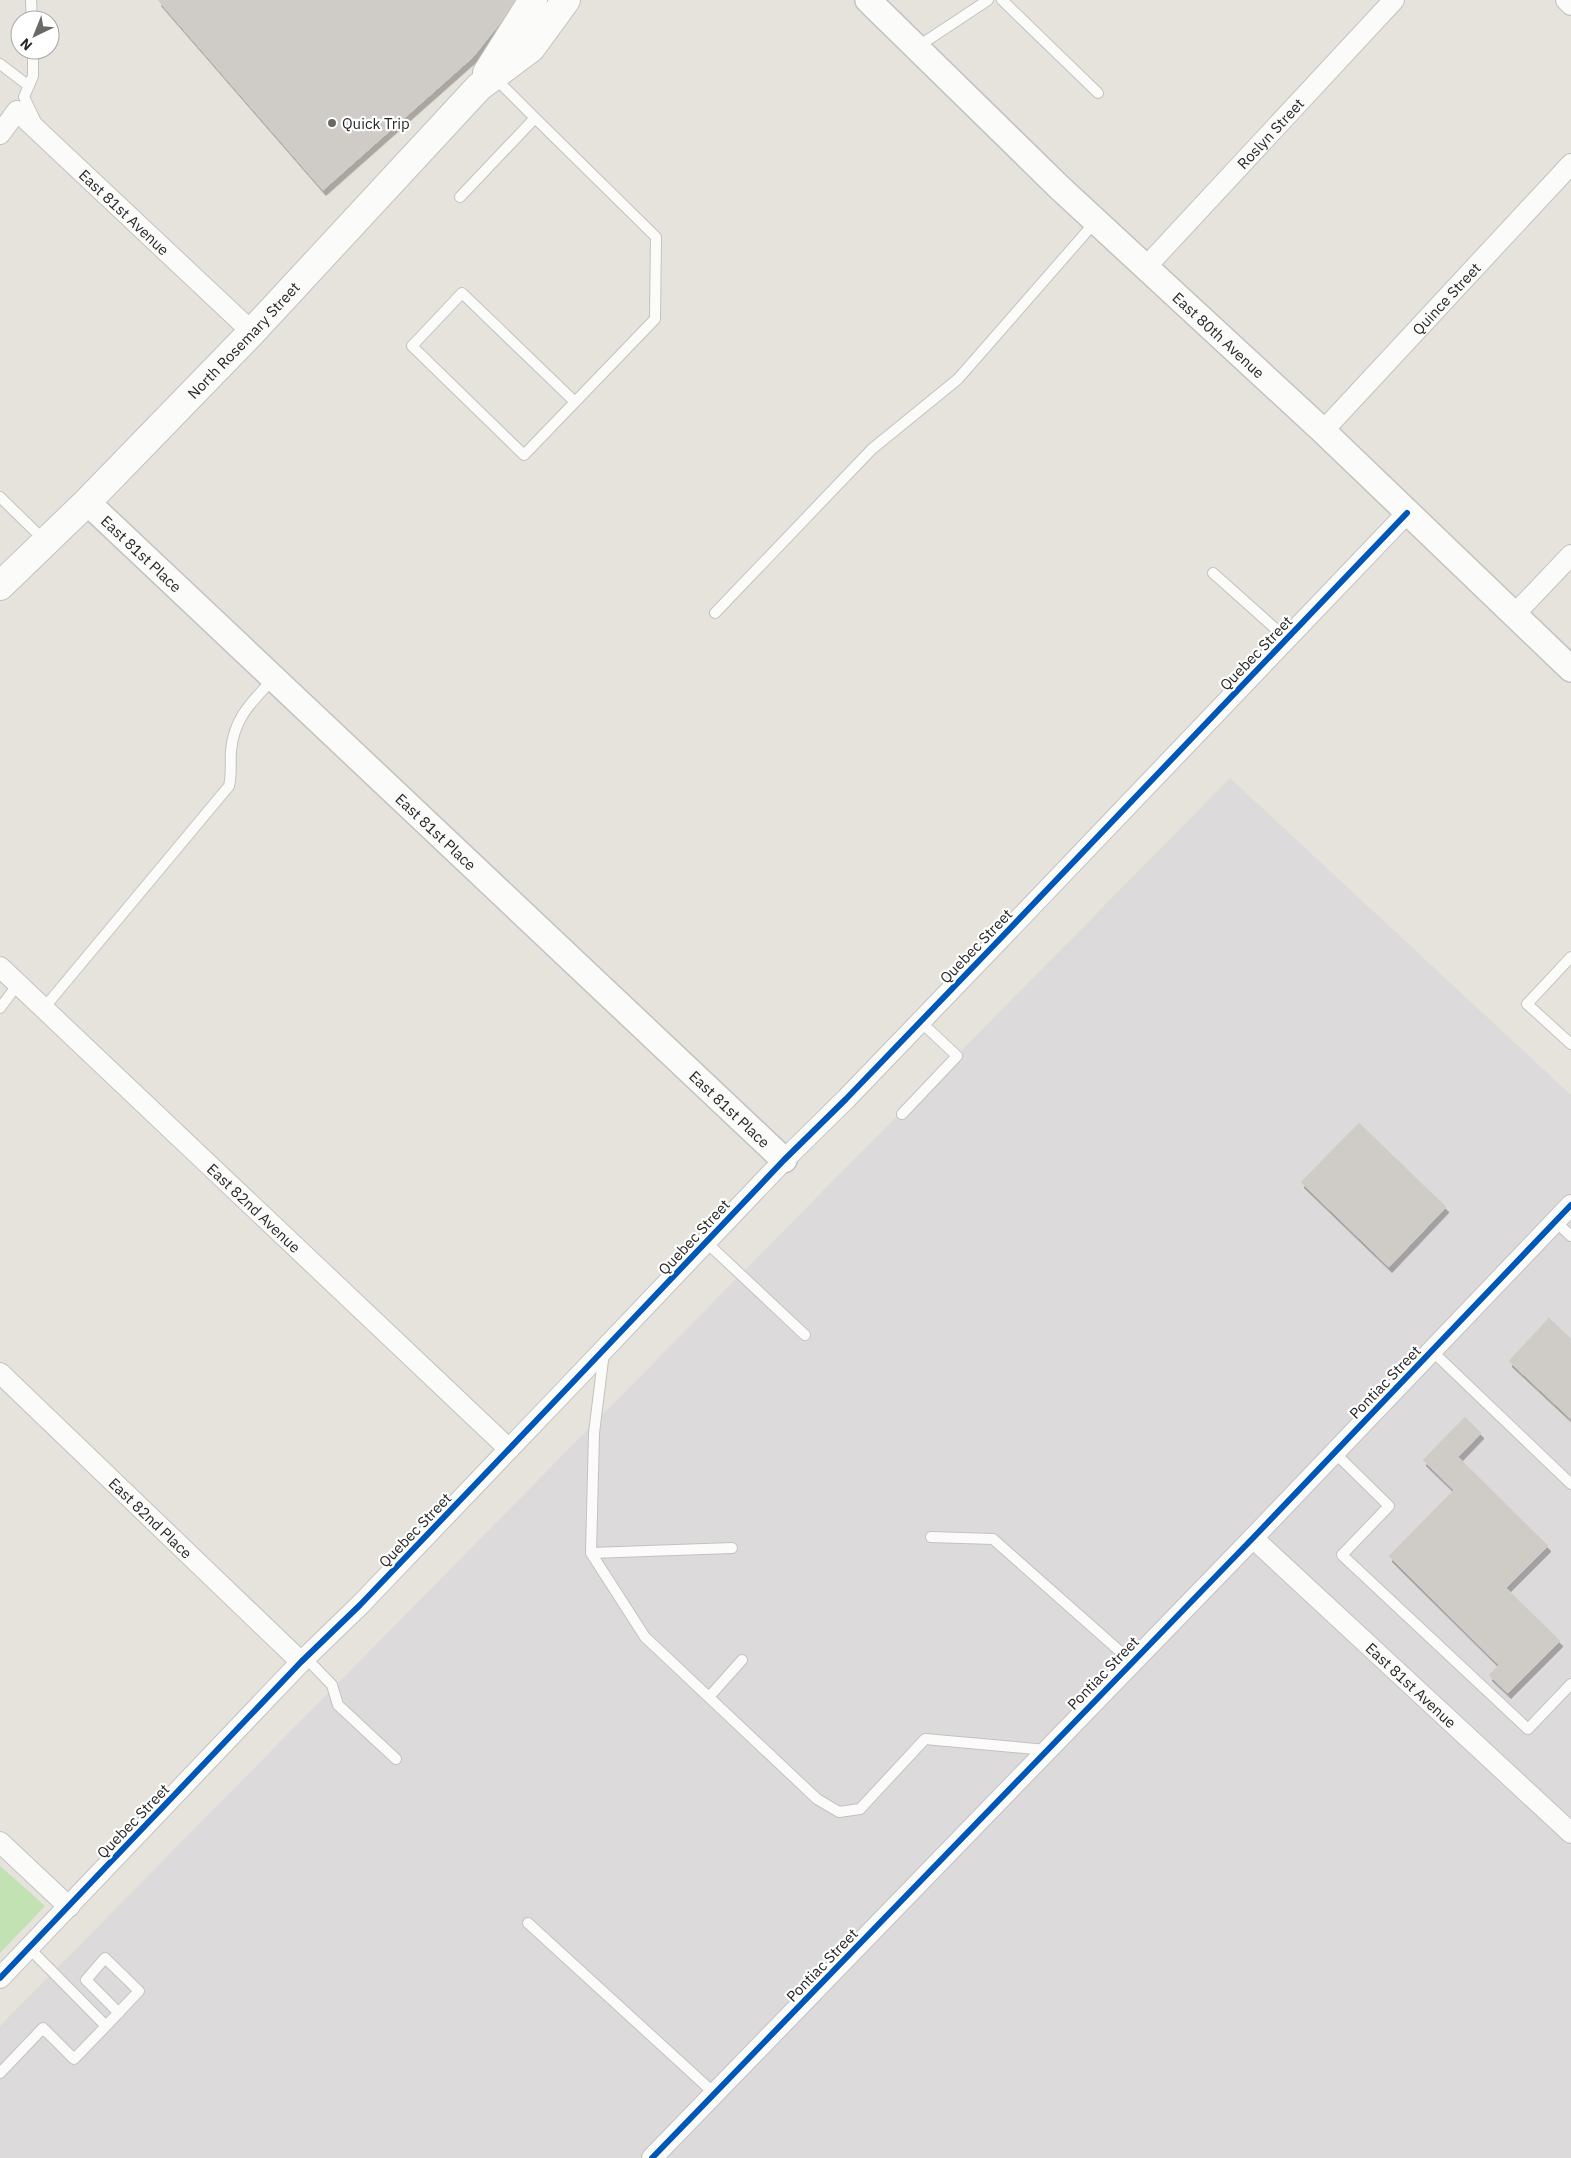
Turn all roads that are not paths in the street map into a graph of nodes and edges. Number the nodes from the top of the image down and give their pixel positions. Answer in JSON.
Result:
{"nodes":[{"id":1,"x":534,"y":0,"type":"edge"},
{"id":2,"x":566,"y":0,"type":"edge"},
{"id":3,"x":868,"y":0,"type":"edge"},
{"id":4,"x":988,"y":0,"type":"edge"},
{"id":5,"x":1002,"y":0,"type":"edge"},
{"id":6,"x":1394,"y":0,"type":"edge"},
{"id":7,"x":1566,"y":0,"type":"edge"},
{"id":8,"x":1571,"y":5,"type":"edge"},
{"id":9,"x":916,"y":48,"type":"junction"},
{"id":10,"x":33,"y":60,"type":"edge"},
{"id":11,"x":0,"y":64,"type":"edge"},
{"id":12,"x":486,"y":82,"type":"junction"},
{"id":13,"x":29,"y":86,"type":"junction"},
{"id":14,"x":1098,"y":93,"type":"dead end"},
{"id":15,"x":535,"y":118,"type":"junction"},
{"id":16,"x":0,"y":134,"type":"edge"},
{"id":17,"x":43,"y":136,"type":"junction"},
{"id":18,"x":1571,"y":164,"type":"edge"},
{"id":19,"x":460,"y":197,"type":"dead end"},
{"id":20,"x":1096,"y":221,"type":"junction"},
{"id":21,"x":1145,"y":268,"type":"junction"},
{"id":22,"x":252,"y":332,"type":"junction"},
{"id":23,"x":575,"y":402,"type":"junction"},
{"id":24,"x":1323,"y":432,"type":"junction"},
{"id":25,"x":0,"y":497,"type":"edge"},
{"id":26,"x":87,"y":502,"type":"junction"},
{"id":27,"x":1407,"y":513,"type":"junction"},
{"id":28,"x":45,"y":541,"type":"junction"},
{"id":29,"x":1571,"y":554,"type":"edge"},
{"id":30,"x":1213,"y":572,"type":"dead end"},
{"id":31,"x":0,"y":586,"type":"edge"},
{"id":32,"x":715,"y":613,"type":"dead end"},
{"id":33,"x":1514,"y":615,"type":"junction"},
{"id":34,"x":1287,"y":640,"type":"junction"},
{"id":35,"x":1571,"y":669,"type":"edge"},
{"id":36,"x":275,"y":678,"type":"junction"},
{"id":37,"x":1571,"y":957,"type":"edge"},
{"id":38,"x":0,"y":967,"type":"edge"},
{"id":39,"x":18,"y":984,"type":"junction"},
{"id":40,"x":0,"y":1008,"type":"edge"},
{"id":41,"x":44,"y":1008,"type":"junction"},
{"id":42,"x":921,"y":1022,"type":"junction"},
{"id":43,"x":1571,"y":1044,"type":"edge"},
{"id":44,"x":902,"y":1114,"type":"dead end"},
{"id":45,"x":784,"y":1160,"type":"junction"},
{"id":46,"x":1571,"y":1204,"type":"edge"},
{"id":47,"x":1555,"y":1221,"type":"junction"},
{"id":48,"x":1571,"y":1236,"type":"edge"},
{"id":49,"x":706,"y":1242,"type":"junction"},
{"id":50,"x":805,"y":1335,"type":"dead end"},
{"id":51,"x":604,"y":1350,"type":"junction"},
{"id":52,"x":1432,"y":1351,"type":"junction"},
{"id":53,"x":0,"y":1373,"type":"edge"},
{"id":54,"x":509,"y":1449,"type":"junction"},
{"id":55,"x":1335,"y":1453,"type":"junction"},
{"id":56,"x":1571,"y":1484,"type":"edge"},
{"id":57,"x":931,"y":1537,"type":"dead end"},
{"id":58,"x":1253,"y":1538,"type":"junction"},
{"id":59,"x":732,"y":1548,"type":"dead end"},
{"id":60,"x":591,"y":1553,"type":"junction"},
{"id":61,"x":304,"y":1660,"type":"junction"},
{"id":62,"x":742,"y":1660,"type":"dead end"},
{"id":63,"x":1132,"y":1662,"type":"junction"},
{"id":64,"x":1571,"y":1684,"type":"edge"},
{"id":65,"x":709,"y":1697,"type":"junction"},
{"id":66,"x":1047,"y":1750,"type":"junction"},
{"id":67,"x":396,"y":1759,"type":"dead end"},
{"id":68,"x":1571,"y":1832,"type":"edge"},
{"id":69,"x":0,"y":1842,"type":"edge"},
{"id":70,"x":69,"y":1907,"type":"junction"},
{"id":71,"x":528,"y":1923,"type":"dead end"},
{"id":72,"x":29,"y":1948,"type":"junction"},
{"id":73,"x":0,"y":1978,"type":"edge"},
{"id":74,"x":119,"y":2013,"type":"junction"},
{"id":75,"x":106,"y":2026,"type":"junction"},
{"id":76,"x":0,"y":2073,"type":"edge"},
{"id":77,"x":714,"y":2093,"type":"junction"},
{"id":78,"x":652,"y":2158,"type":"edge"}],
"edges":[{"from":1,"to":12,"type":"main road","name":"North Rosemary Street"},
{"from":2,"to":12,"type":"main road","name":"North Rosemary Street"},
{"from":3,"to":9,"type":"street","name":"East 80th Avenue"},
{"from":4,"to":9,"type":"lane"},
{"from":5,"to":14,"type":"lane"},
{"from":6,"to":21,"type":"street","name":"Roslyn Street"},
{"from":7,"to":8,"type":"street"},
{"from":9,"to":20,"type":"street","name":"East 80th Avenue"},
{"from":10,"to":13,"type":"lane"},
{"from":11,"to":13,"type":"lane"},
{"from":12,"to":15,"type":"lane"},
{"from":12,"to":22,"type":"main road","name":"North Rosemary Street"},
{"from":13,"to":17,"type":"lane"},
{"from":15,"to":19,"type":"lane"},
{"from":15,"to":23,"type":"lane"},
{"from":16,"to":17,"type":"street","name":"East 81st Avenue"},
{"from":17,"to":22,"type":"street","name":"East 81st Avenue"},
{"from":18,"to":24,"type":"street","name":"Quince Street"},
{"from":20,"to":21,"type":"street","name":"East 80th Avenue"},
{"from":20,"to":32,"type":"lane"},
{"from":21,"to":24,"type":"street","name":"East 80th Avenue"},
{"from":22,"to":26,"type":"main road","name":"North Rosemary Street"},
{"from":23,"to":23,"type":"lane"},
{"from":24,"to":27,"type":"street","name":"East 80th Avenue"},
{"from":25,"to":28,"type":"lane"},
{"from":26,"to":28,"type":"main road","name":"North Rosemary Street"},
{"from":26,"to":36,"type":"street","name":"East 81st Place"},
{"from":27,"to":33,"type":"street","name":"East 80th Avenue"},
{"from":27,"to":34,"type":"street","name":"Quebec Street"},
{"from":28,"to":31,"type":"main road","name":"North Rosemary Street"},
{"from":29,"to":33,"type":"street"},
{"from":30,"to":34,"type":"lane"},
{"from":33,"to":35,"type":"street","name":"East 80th Avenue"},
{"from":34,"to":42,"type":"street","name":"Quebec Street"},
{"from":36,"to":41,"type":"lane"},
{"from":36,"to":45,"type":"street","name":"East 81st Place"},
{"from":37,"to":43,"type":"lane"},
{"from":38,"to":39,"type":"street","name":"East 82nd Avenue"},
{"from":39,"to":40,"type":"lane"},
{"from":39,"to":41,"type":"street","name":"East 82nd Avenue"},
{"from":41,"to":54,"type":"street","name":"East 82nd Avenue"},
{"from":42,"to":44,"type":"lane"},
{"from":42,"to":45,"type":"street","name":"Quebec Street"},
{"from":45,"to":49,"type":"street","name":"Quebec Street"},
{"from":46,"to":47,"type":"street","name":"Pontiac Street"},
{"from":47,"to":48,"type":"lane"},
{"from":47,"to":52,"type":"street","name":"Pontiac Street"},
{"from":49,"to":50,"type":"lane"},
{"from":49,"to":51,"type":"street","name":"Quebec Street"},
{"from":51,"to":54,"type":"street","name":"Quebec Street"},
{"from":51,"to":60,"type":"lane"},
{"from":52,"to":55,"type":"street","name":"Pontiac Street"},
{"from":52,"to":56,"type":"lane"},
{"from":53,"to":61,"type":"street","name":"East 82nd Place"},
{"from":54,"to":61,"type":"street","name":"Quebec Street"},
{"from":55,"to":58,"type":"street","name":"Pontiac Street"},
{"from":55,"to":64,"type":"lane"},
{"from":57,"to":63,"type":"lane"},
{"from":58,"to":63,"type":"street","name":"Pontiac Street"},
{"from":58,"to":68,"type":"street","name":"East 81st Avenue"},
{"from":59,"to":60,"type":"lane"},
{"from":60,"to":65,"type":"lane"},
{"from":61,"to":67,"type":"lane"},
{"from":61,"to":70,"type":"street","name":"Quebec Street"},
{"from":62,"to":65,"type":"lane"},
{"from":63,"to":66,"type":"street","name":"Pontiac Street"},
{"from":65,"to":66,"type":"lane"},
{"from":66,"to":77,"type":"street","name":"Pontiac Street"},
{"from":69,"to":70,"type":"street"},
{"from":70,"to":72,"type":"street","name":"Quebec Street"},
{"from":71,"to":77,"type":"lane"},
{"from":72,"to":73,"type":"street","name":"Quebec Street"},
{"from":72,"to":75,"type":"lane"},
{"from":74,"to":74,"type":"lane"},
{"from":74,"to":75,"type":"lane"},
{"from":75,"to":76,"type":"lane"},
{"from":77,"to":78,"type":"street","name":"Pontiac Street"}]}
